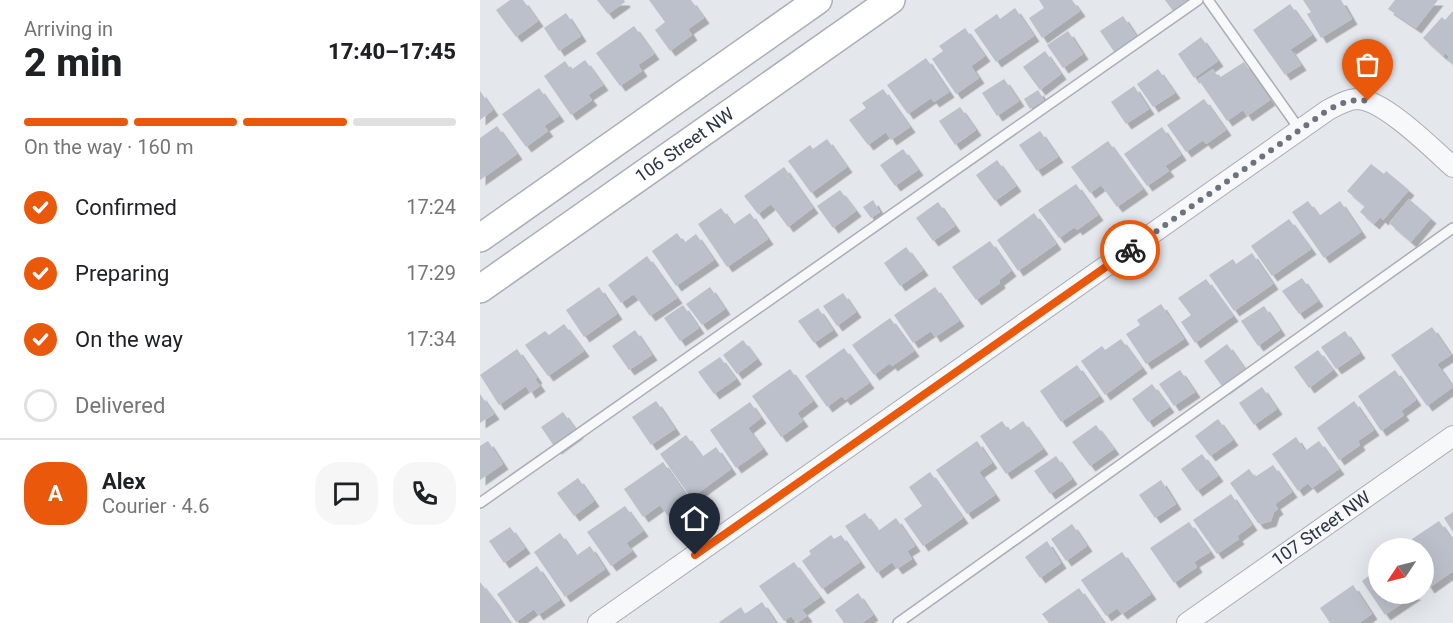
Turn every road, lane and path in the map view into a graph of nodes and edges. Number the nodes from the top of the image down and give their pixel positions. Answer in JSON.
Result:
{"nodes":[{"id":1,"x":818,"y":0,"type":"edge"},
{"id":2,"x":891,"y":0,"type":"edge"},
{"id":3,"x":1198,"y":0,"type":"edge"},
{"id":4,"x":1208,"y":0,"type":"edge"},
{"id":5,"x":1300,"y":130,"type":"junction"},
{"id":6,"x":1453,"y":167,"type":"edge"},
{"id":7,"x":1453,"y":228,"type":"edge"},
{"id":8,"x":480,"y":238,"type":"edge"},
{"id":9,"x":480,"y":289,"type":"edge"},
{"id":10,"x":1453,"y":436,"type":"edge"},
{"id":11,"x":480,"y":503,"type":"edge"},
{"id":12,"x":598,"y":623,"type":"edge"},
{"id":13,"x":898,"y":623,"type":"edge"},
{"id":14,"x":1187,"y":623,"type":"edge"}],
"edges":[{"from":1,"to":8,"type":"street"},
{"from":2,"to":9,"type":"street","name":"106 Street NW"},
{"from":3,"to":11,"type":"lane"},
{"from":4,"to":5,"type":"lane"},
{"from":5,"to":6,"type":"street"},
{"from":5,"to":12,"type":"street"},
{"from":7,"to":13,"type":"lane"},
{"from":10,"to":14,"type":"street","name":"107 Street NW"}]}
